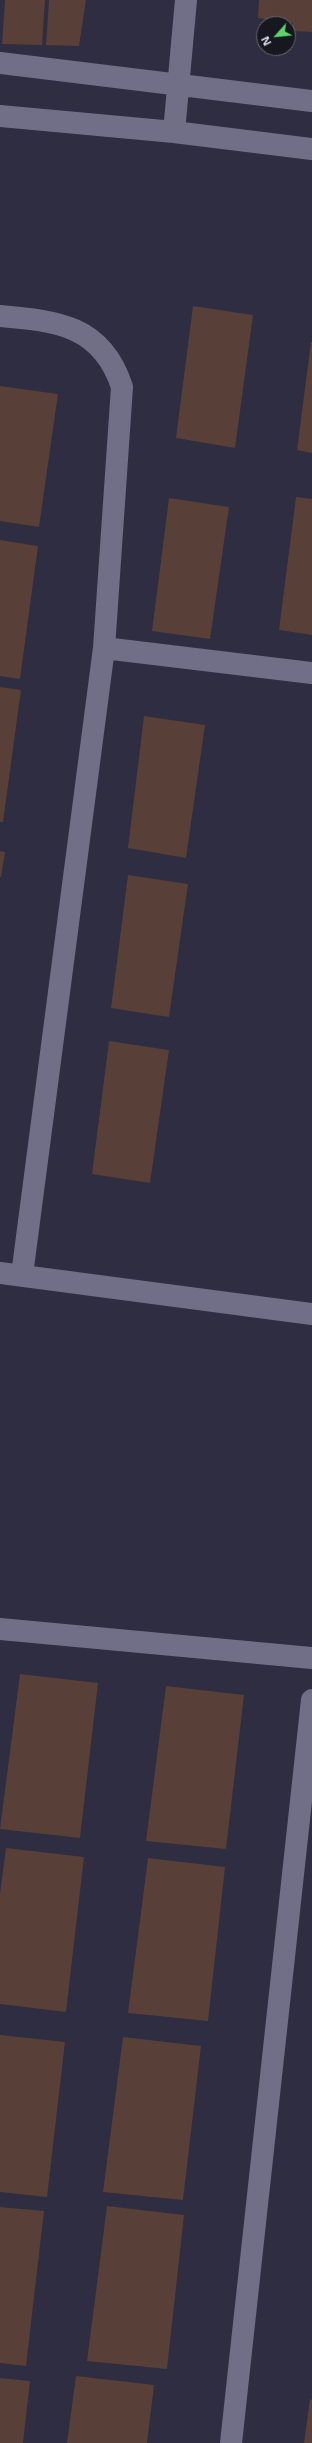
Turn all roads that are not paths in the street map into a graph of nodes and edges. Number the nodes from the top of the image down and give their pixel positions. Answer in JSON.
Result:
{"nodes":[{"id":1,"x":186,"y":0,"type":"edge"},
{"id":2,"x":0,"y":63,"type":"edge"},
{"id":3,"x":177,"y":84,"type":"junction"},
{"id":4,"x":312,"y":101,"type":"edge"},
{"id":5,"x":0,"y":116,"type":"edge"},
{"id":6,"x":174,"y":132,"type":"junction"},
{"id":7,"x":312,"y":149,"type":"edge"},
{"id":8,"x":0,"y":316,"type":"edge"},
{"id":9,"x":104,"y":648,"type":"junction"},
{"id":10,"x":312,"y":672,"type":"edge"},
{"id":11,"x":0,"y":1273,"type":"edge"},
{"id":12,"x":22,"y":1275,"type":"junction"},
{"id":13,"x":312,"y":1314,"type":"edge"},
{"id":14,"x":0,"y":1629,"type":"edge"},
{"id":15,"x":312,"y":1658,"type":"edge"},
{"id":16,"x":312,"y":1700,"type":"edge"},
{"id":17,"x":231,"y":2443,"type":"edge"}],
"edges":[{"from":1,"to":3,"type":"street"},
{"from":2,"to":3,"type":"street"},
{"from":3,"to":4,"type":"street"},
{"from":3,"to":6,"type":"street"},
{"from":5,"to":6,"type":"street"},
{"from":6,"to":7,"type":"street"},
{"from":8,"to":9,"type":"street"},
{"from":9,"to":10,"type":"street"},
{"from":9,"to":12,"type":"street"},
{"from":11,"to":12,"type":"street"},
{"from":12,"to":13,"type":"street"},
{"from":14,"to":15,"type":"street"},
{"from":16,"to":17,"type":"street"}]}
